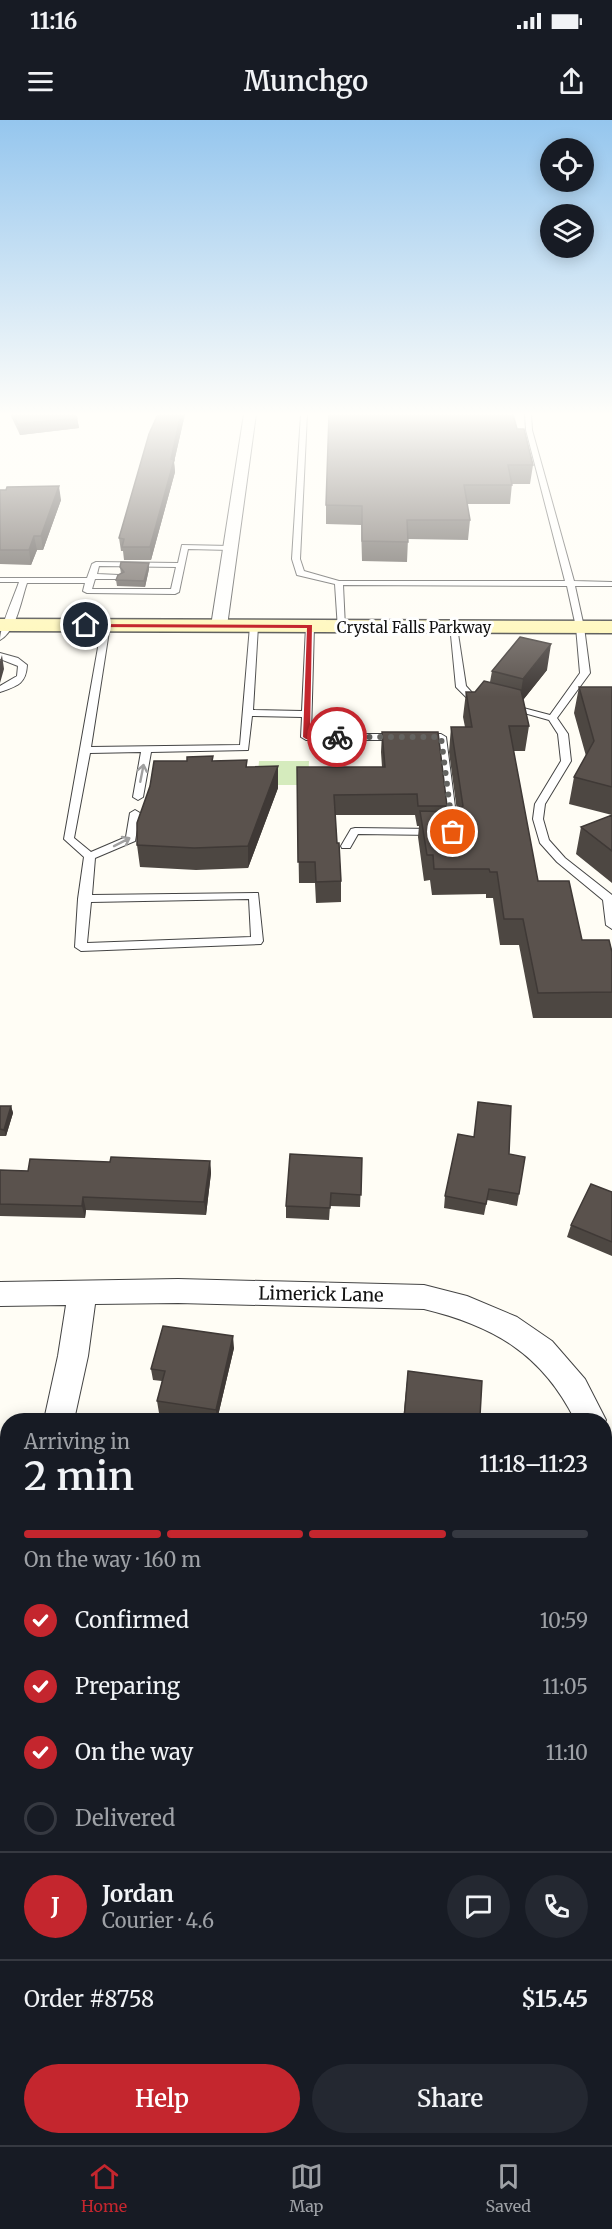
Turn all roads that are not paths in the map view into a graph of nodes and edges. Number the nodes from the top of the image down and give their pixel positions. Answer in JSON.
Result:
{"nodes":[{"id":1,"x":236,"y":508,"type":"edge"},
{"id":2,"x":299,"y":508,"type":"edge"},
{"id":3,"x":550,"y":508,"type":"edge"},
{"id":4,"x":230,"y":548,"type":"junction"},
{"id":5,"x":181,"y":565,"type":"junction"},
{"id":6,"x":119,"y":577,"type":"edge"},
{"id":7,"x":91,"y":579,"type":"junction"},
{"id":8,"x":0,"y":580,"type":"edge"},
{"id":9,"x":24,"y":580,"type":"junction"},
{"id":10,"x":339,"y":583,"type":"junction"},
{"id":11,"x":570,"y":583,"type":"junction"},
{"id":12,"x":612,"y":584,"type":"edge"},
{"id":13,"x":106,"y":625,"type":"junction"},
{"id":14,"x":219,"y":626,"type":"junction"},
{"id":15,"x":254,"y":626,"type":"junction"},
{"id":16,"x":310,"y":626,"type":"junction"},
{"id":17,"x":341,"y":627,"type":"junction"},
{"id":18,"x":453,"y":627,"type":"junction"},
{"id":19,"x":580,"y":627,"type":"junction"},
{"id":20,"x":612,"y":627,"type":"edge"},
{"id":21,"x":3,"y":629,"type":"edge"},
{"id":22,"x":0,"y":656,"type":"edge"},
{"id":23,"x":0,"y":689,"type":"edge"},
{"id":24,"x":247,"y":713,"type":"junction"},
{"id":25,"x":306,"y":714,"type":"junction"},
{"id":26,"x":552,"y":718,"type":"junction"},
{"id":27,"x":147,"y":749,"type":"junction"},
{"id":28,"x":86,"y":750,"type":"junction"},
{"id":29,"x":138,"y":796,"type":"dead end"},
{"id":30,"x":135,"y":813,"type":"dead end"},
{"id":31,"x":346,"y":846,"type":"dead end"},
{"id":32,"x":90,"y":856,"type":"junction"},
{"id":33,"x":84,"y":899,"type":"junction"},
{"id":34,"x":610,"y":899,"type":"edge"},
{"id":35,"x":612,"y":925,"type":"edge"},
{"id":36,"x":82,"y":1292,"type":"junction"},
{"id":37,"x":0,"y":1294,"type":"edge"},
{"id":38,"x":61,"y":1413,"type":"edge"},
{"id":39,"x":587,"y":1413,"type":"edge"}],
"edges":[{"from":1,"to":4,"type":"street"},
{"from":2,"to":10,"type":"lane"},
{"from":3,"to":11,"type":"lane"},
{"from":4,"to":5,"type":"lane"},
{"from":4,"to":14,"type":"street"},
{"from":5,"to":7,"type":"lane"},
{"from":5,"to":7,"type":"lane"},
{"from":6,"to":7,"type":"lane"},
{"from":7,"to":9,"type":"lane"},
{"from":8,"to":9,"type":"lane"},
{"from":9,"to":21,"type":"lane"},
{"from":10,"to":11,"type":"lane"},
{"from":10,"to":17,"type":"lane"},
{"from":11,"to":12,"type":"lane"},
{"from":11,"to":19,"type":"lane"},
{"from":13,"to":14,"type":"main road","name":"Crystal Falls Parkway"},
{"from":13,"to":21,"type":"main road","name":"Crystal Falls Parkway"},
{"from":13,"to":28,"type":"lane"},
{"from":14,"to":15,"type":"main road","name":"Crystal Falls Parkway"},
{"from":15,"to":16,"type":"main road","name":"Crystal Falls Parkway"},
{"from":15,"to":24,"type":"lane"},
{"from":16,"to":17,"type":"main road","name":"Crystal Falls Parkway"},
{"from":16,"to":25,"type":"lane"},
{"from":17,"to":18,"type":"main road","name":"Crystal Falls Parkway"},
{"from":18,"to":19,"type":"main road","name":"Crystal Falls Parkway"},
{"from":18,"to":26,"type":"lane"},
{"from":19,"to":20,"type":"main road","name":"Crystal Falls Parkway"},
{"from":19,"to":26,"type":"lane"},
{"from":22,"to":23,"type":"lane"},
{"from":24,"to":25,"type":"lane"},
{"from":24,"to":27,"type":"lane"},
{"from":25,"to":31,"type":"lane"},
{"from":26,"to":34,"type":"lane"},
{"from":27,"to":28,"type":"lane"},
{"from":29,"to":27,"type":"lane","one_way":true},
{"from":28,"to":32,"type":"lane"},
{"from":32,"to":30,"type":"lane","one_way":true},
{"from":32,"to":33,"type":"lane"},
{"from":33,"to":33,"type":"lane"},
{"from":34,"to":35,"type":"lane"},
{"from":36,"to":37,"type":"street","name":"Limerick Lane"},
{"from":36,"to":38,"type":"street"},
{"from":36,"to":39,"type":"street","name":"Limerick Lane"}]}
